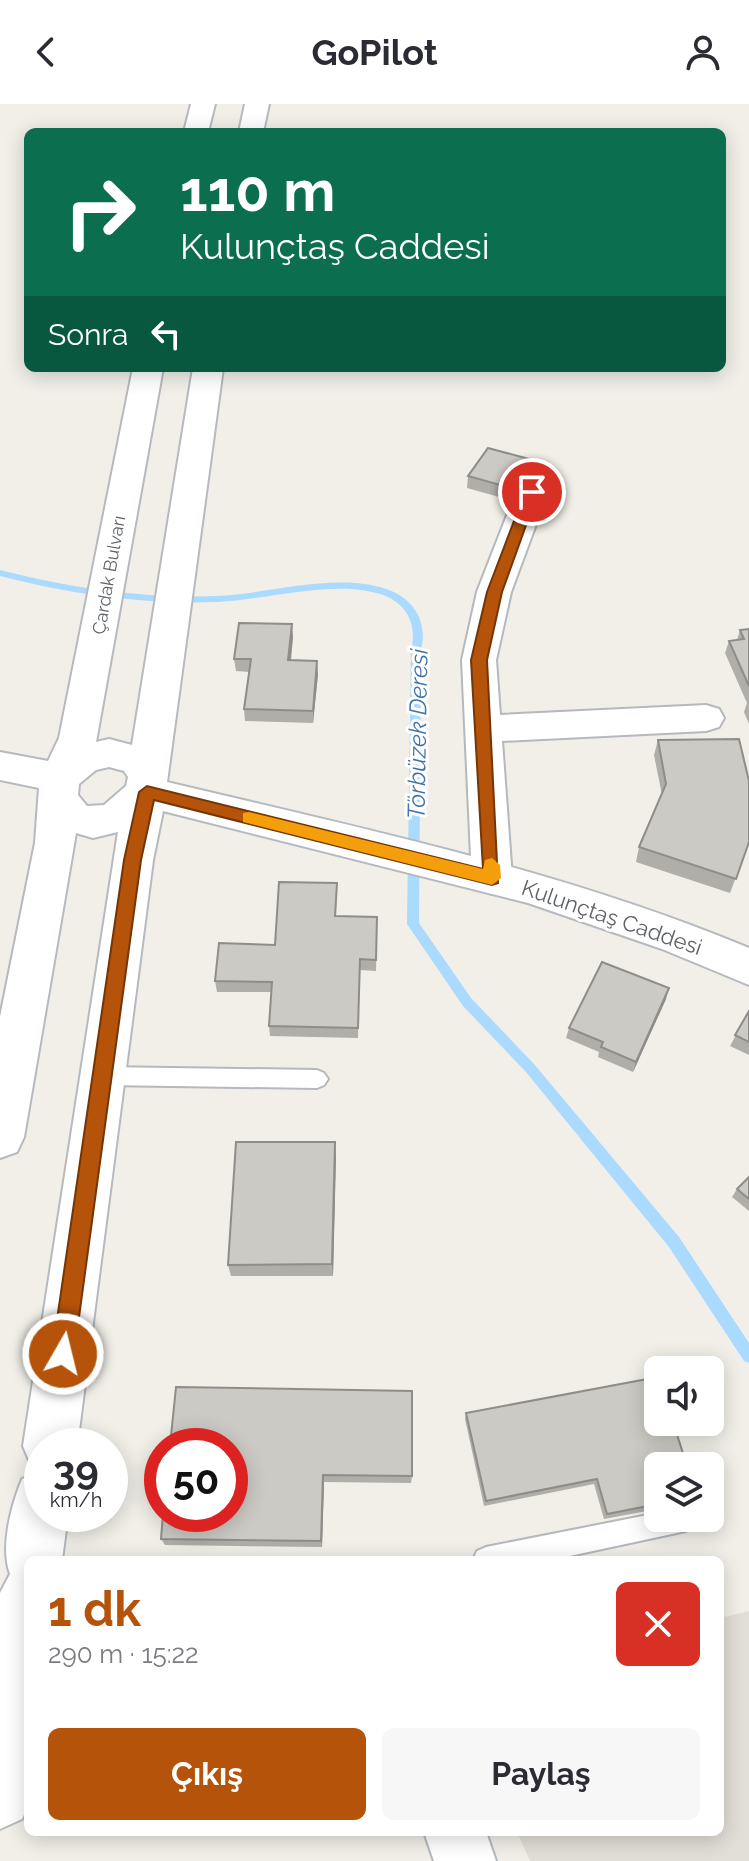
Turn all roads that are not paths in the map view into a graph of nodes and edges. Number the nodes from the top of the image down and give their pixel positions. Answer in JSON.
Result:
{"nodes":[{"id":1,"x":203,"y":104,"type":"edge"},
{"id":2,"x":257,"y":104,"type":"edge"},
{"id":3,"x":197,"y":128,"type":"edge"},
{"id":4,"x":252,"y":128,"type":"edge"},
{"id":5,"x":147,"y":372,"type":"edge"},
{"id":6,"x":207,"y":372,"type":"edge"},
{"id":7,"x":532,"y":492,"type":"dead end"},
{"id":8,"x":706,"y":718,"type":"dead end"},
{"id":9,"x":482,"y":729,"type":"junction"},
{"id":10,"x":0,"y":766,"type":"edge"},
{"id":11,"x":59,"y":785,"type":"junction"},
{"id":12,"x":148,"y":786,"type":"junction"},
{"id":13,"x":492,"y":878,"type":"junction"},
{"id":14,"x":749,"y":967,"type":"edge"},
{"id":15,"x":103,"y":1076,"type":"junction"},
{"id":16,"x":317,"y":1079,"type":"dead end"},
{"id":17,"x":2,"y":1111,"type":"edge"},
{"id":18,"x":53,"y":1428,"type":"edge"},
{"id":19,"x":644,"y":1529,"type":"edge"},
{"id":20,"x":37,"y":1532,"type":"edge"},
{"id":21,"x":34,"y":1556,"type":"edge"},
{"id":22,"x":506,"y":1556,"type":"edge"},
{"id":23,"x":24,"y":1627,"type":"edge"},
{"id":24,"x":0,"y":1797,"type":"edge"},
{"id":25,"x":456,"y":1836,"type":"edge"},
{"id":26,"x":465,"y":1861,"type":"edge"}],
"edges":[{"from":1,"to":3,"type":"main road"},
{"from":2,"to":4,"type":"main road"},
{"from":5,"to":11,"type":"main road","name":"Çardak Bulvarı"},
{"from":6,"to":12,"type":"main road"},
{"from":7,"to":9,"type":"street"},
{"from":8,"to":9,"type":"street"},
{"from":9,"to":13,"type":"street"},
{"from":10,"to":11,"type":"main road"},
{"from":11,"to":12,"type":"main road"},
{"from":11,"to":12,"type":"main road"},
{"from":11,"to":17,"type":"main road","name":"Çardak Bulvarı"},
{"from":12,"to":13,"type":"main road","name":"Kulunçtaş Caddesi"},
{"from":12,"to":15,"type":"main road"},
{"from":13,"to":14,"type":"main road","name":"Kulunçtaş Caddesi"},
{"from":15,"to":16,"type":"lane"},
{"from":15,"to":18,"type":"main road"},
{"from":19,"to":22,"type":"lane"},
{"from":20,"to":21,"type":"main road"},
{"from":23,"to":24,"type":"main road"},
{"from":25,"to":26,"type":"street"}]}
